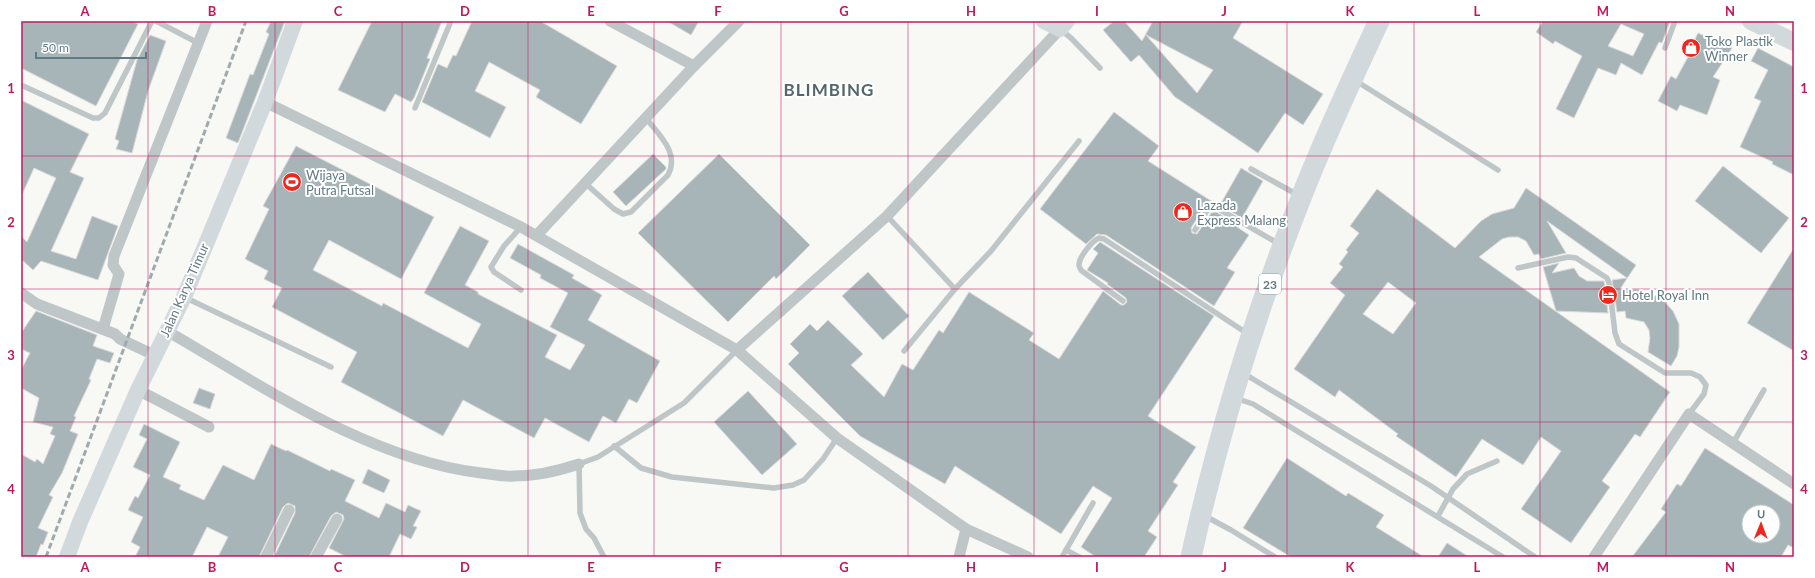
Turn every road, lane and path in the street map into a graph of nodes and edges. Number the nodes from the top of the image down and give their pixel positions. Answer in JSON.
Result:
{"nodes":[{"id":1,"x":152,"y":21,"type":"edge"},
{"id":2,"x":156,"y":21,"type":"edge"},
{"id":3,"x":207,"y":21,"type":"edge"},
{"id":4,"x":295,"y":21,"type":"edge"},
{"id":5,"x":451,"y":21,"type":"edge"},
{"id":6,"x":610,"y":21,"type":"edge"},
{"id":7,"x":739,"y":21,"type":"edge"},
{"id":8,"x":1044,"y":21,"type":"edge"},
{"id":9,"x":1379,"y":21,"type":"edge"},
{"id":10,"x":1675,"y":21,"type":"edge"},
{"id":11,"x":1751,"y":21,"type":"edge"},
{"id":12,"x":1063,"y":25,"type":"edge"},
{"id":13,"x":1794,"y":42,"type":"edge"},
{"id":14,"x":198,"y":43,"type":"junction"},
{"id":15,"x":1665,"y":48,"type":"dead end"},
{"id":16,"x":694,"y":66,"type":"junction"},
{"id":17,"x":1100,"y":68,"type":"dead end"},
{"id":18,"x":1353,"y":78,"type":"junction"},
{"id":19,"x":21,"y":85,"type":"edge"},
{"id":20,"x":264,"y":102,"type":"junction"},
{"id":21,"x":415,"y":108,"type":"dead end"},
{"id":22,"x":646,"y":118,"type":"junction"},
{"id":23,"x":1079,"y":140,"type":"dead end"},
{"id":24,"x":1251,"y":169,"type":"dead end"},
{"id":25,"x":1498,"y":170,"type":"dead end"},
{"id":26,"x":585,"y":183,"type":"junction"},
{"id":27,"x":1301,"y":198,"type":"junction"},
{"id":28,"x":887,"y":216,"type":"junction"},
{"id":29,"x":521,"y":227,"type":"junction"},
{"id":30,"x":1194,"y":230,"type":"dead end"},
{"id":31,"x":536,"y":236,"type":"junction"},
{"id":32,"x":1283,"y":248,"type":"junction"},
{"id":33,"x":1518,"y":268,"type":"dead end"},
{"id":34,"x":955,"y":289,"type":"junction"},
{"id":35,"x":521,"y":290,"type":"dead end"},
{"id":36,"x":21,"y":293,"type":"edge"},
{"id":37,"x":184,"y":297,"type":"junction"},
{"id":38,"x":1123,"y":301,"type":"dead end"},
{"id":39,"x":103,"y":329,"type":"junction"},
{"id":40,"x":167,"y":331,"type":"junction"},
{"id":41,"x":1251,"y":337,"type":"junction"},
{"id":42,"x":737,"y":350,"type":"junction"},
{"id":43,"x":904,"y":351,"type":"dead end"},
{"id":44,"x":154,"y":355,"type":"junction"},
{"id":45,"x":331,"y":367,"type":"dead end"},
{"id":46,"x":1241,"y":371,"type":"junction"},
{"id":47,"x":138,"y":390,"type":"junction"},
{"id":48,"x":1764,"y":390,"type":"dead end"},
{"id":49,"x":1233,"y":397,"type":"junction"},
{"id":50,"x":1689,"y":414,"type":"junction"},
{"id":51,"x":209,"y":428,"type":"dead end"},
{"id":52,"x":837,"y":438,"type":"junction"},
{"id":53,"x":1733,"y":443,"type":"junction"},
{"id":54,"x":614,"y":446,"type":"junction"},
{"id":55,"x":1497,"y":461,"type":"dead end"},
{"id":56,"x":579,"y":464,"type":"junction"},
{"id":57,"x":1794,"y":484,"type":"edge"},
{"id":58,"x":1448,"y":498,"type":"junction"},
{"id":59,"x":1093,"y":503,"type":"dead end"},
{"id":60,"x":289,"y":510,"type":"dead end"},
{"id":61,"x":1201,"y":514,"type":"junction"},
{"id":62,"x":1438,"y":516,"type":"junction"},
{"id":63,"x":337,"y":519,"type":"dead end"},
{"id":64,"x":966,"y":529,"type":"junction"},
{"id":65,"x":1066,"y":550,"type":"junction"},
{"id":66,"x":67,"y":557,"type":"edge"},
{"id":67,"x":266,"y":557,"type":"edge"},
{"id":68,"x":316,"y":557,"type":"edge"},
{"id":69,"x":604,"y":557,"type":"edge"},
{"id":70,"x":959,"y":557,"type":"edge"},
{"id":71,"x":1028,"y":557,"type":"edge"},
{"id":72,"x":1062,"y":557,"type":"edge"},
{"id":73,"x":1079,"y":557,"type":"edge"},
{"id":74,"x":1191,"y":557,"type":"edge"},
{"id":75,"x":1275,"y":557,"type":"edge"},
{"id":76,"x":1503,"y":557,"type":"edge"},
{"id":77,"x":1535,"y":557,"type":"edge"},
{"id":78,"x":1594,"y":557,"type":"edge"}],
"edges":[{"from":1,"to":19,"type":"lane"},
{"from":2,"to":14,"type":"lane"},
{"from":3,"to":14,"type":"street"},
{"from":4,"to":20,"type":"street","name":"Jalan Karya Timur"},
{"from":5,"to":21,"type":"lane"},
{"from":6,"to":16,"type":"street"},
{"from":7,"to":16,"type":"street"},
{"from":8,"to":12,"type":"street"},
{"from":9,"to":18,"type":"highway","number":"23"},
{"from":10,"to":15,"type":"lane"},
{"from":11,"to":13,"type":"main road"},
{"from":12,"to":17,"type":"lane"},
{"from":12,"to":28,"type":"street"},
{"from":14,"to":39,"type":"street"},
{"from":16,"to":22,"type":"street"},
{"from":18,"to":25,"type":"lane"},
{"from":18,"to":27,"type":"highway","number":"23"},
{"from":20,"to":29,"type":"street"},
{"from":20,"to":37,"type":"street","name":"Jalan Karya Timur"},
{"from":22,"to":26,"type":"street"},
{"from":22,"to":26,"type":"lane"},
{"from":23,"to":34,"type":"lane"},
{"from":24,"to":27,"type":"lane"},
{"from":26,"to":31,"type":"street"},
{"from":27,"to":32,"type":"highway","number":"23"},
{"from":28,"to":34,"type":"lane"},
{"from":28,"to":42,"type":"street"},
{"from":29,"to":31,"type":"street"},
{"from":29,"to":35,"type":"lane"},
{"from":30,"to":32,"type":"lane"},
{"from":31,"to":42,"type":"street"},
{"from":32,"to":41,"type":"highway","number":"23"},
{"from":33,"to":50,"type":"lane"},
{"from":34,"to":43,"type":"lane"},
{"from":36,"to":39,"type":"street"},
{"from":37,"to":40,"type":"street","name":"Jalan Karya Timur"},
{"from":37,"to":45,"type":"lane"},
{"from":38,"to":41,"type":"lane"},
{"from":39,"to":44,"type":"street"},
{"from":40,"to":44,"type":"street","name":"Jalan Karya Timur"},
{"from":40,"to":56,"type":"street"},
{"from":41,"to":46,"type":"highway","number":"23"},
{"from":42,"to":52,"type":"street"},
{"from":42,"to":54,"type":"lane"},
{"from":44,"to":47,"type":"street","name":"Jalan Karya Timur"},
{"from":46,"to":49,"type":"highway","number":"23"},
{"from":46,"to":58,"type":"lane"},
{"from":47,"to":51,"type":"street"},
{"from":47,"to":66,"type":"street","name":"Jalan Karya Timur"},
{"from":48,"to":53,"type":"lane"},
{"from":49,"to":61,"type":"highway","number":"23"},
{"from":49,"to":62,"type":"lane"},
{"from":50,"to":53,"type":"street"},
{"from":50,"to":78,"type":"street"},
{"from":52,"to":54,"type":"lane"},
{"from":52,"to":64,"type":"street"},
{"from":53,"to":57,"type":"street"},
{"from":54,"to":56,"type":"lane"},
{"from":55,"to":58,"type":"lane"},
{"from":56,"to":69,"type":"lane"},
{"from":58,"to":62,"type":"lane"},
{"from":58,"to":77,"type":"lane"},
{"from":59,"to":65,"type":"lane"},
{"from":60,"to":67,"type":"street"},
{"from":61,"to":74,"type":"highway","number":"23"},
{"from":61,"to":75,"type":"lane"},
{"from":62,"to":76,"type":"lane"},
{"from":63,"to":68,"type":"street"},
{"from":64,"to":70,"type":"street"},
{"from":64,"to":71,"type":"street"},
{"from":65,"to":72,"type":"lane"},
{"from":65,"to":73,"type":"lane"}]}
